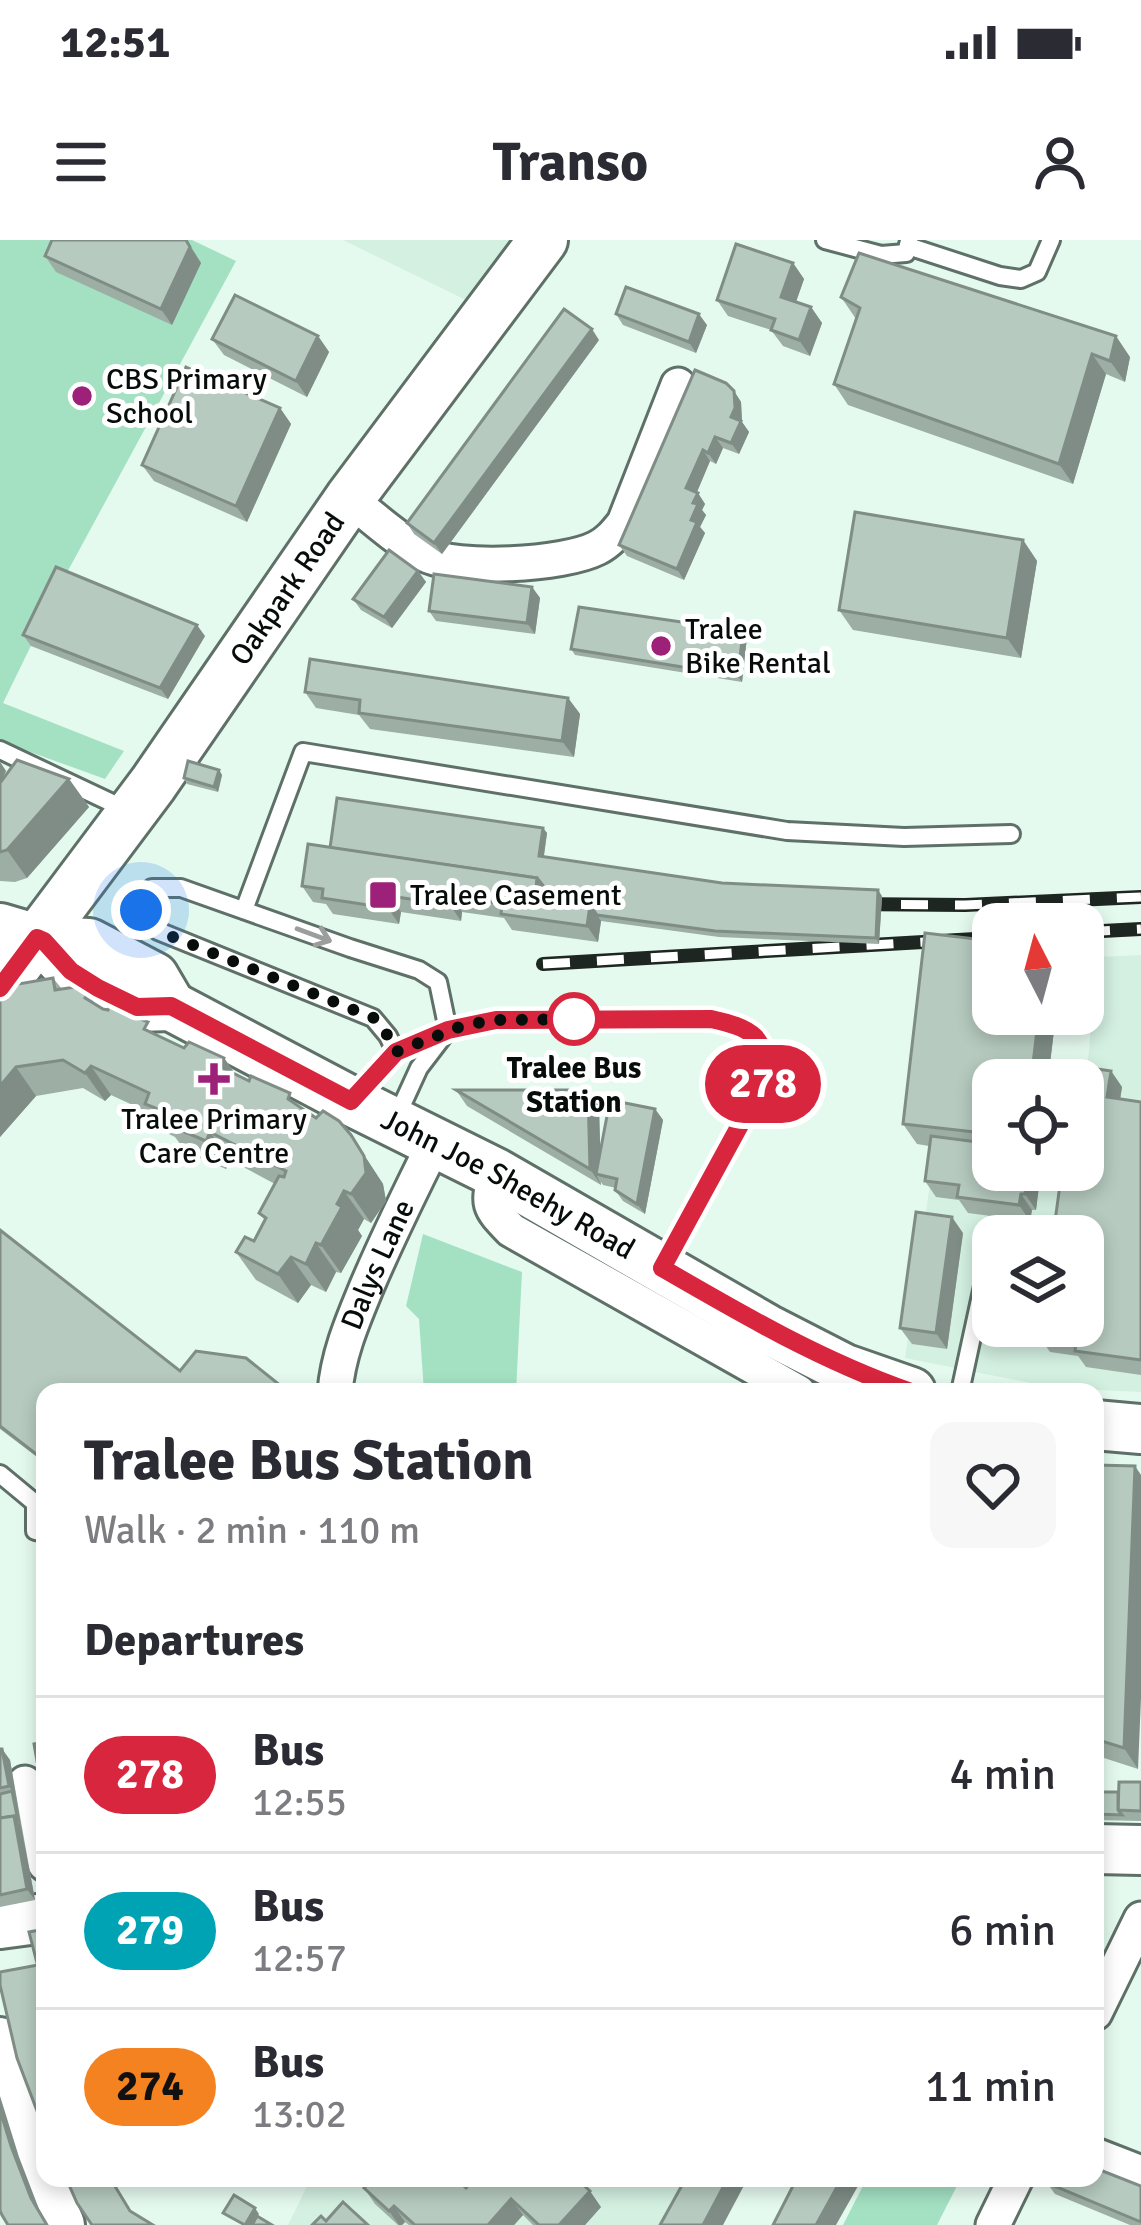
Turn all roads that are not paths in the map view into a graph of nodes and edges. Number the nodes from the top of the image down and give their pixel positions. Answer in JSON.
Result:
{"nodes":[{"id":1,"x":543,"y":240,"type":"edge"},
{"id":2,"x":825,"y":240,"type":"edge"},
{"id":3,"x":1051,"y":240,"type":"edge"},
{"id":4,"x":909,"y":243,"type":"edge"},
{"id":5,"x":678,"y":386,"type":"dead end"},
{"id":6,"x":349,"y":499,"type":"junction"},
{"id":7,"x":0,"y":750,"type":"edge"},
{"id":8,"x":132,"y":812,"type":"junction"},
{"id":9,"x":1010,"y":834,"type":"dead end"},
{"id":10,"x":244,"y":910,"type":"junction"},
{"id":11,"x":27,"y":936,"type":"edge"},
{"id":12,"x":0,"y":988,"type":"edge"},
{"id":13,"x":448,"y":1030,"type":"junction"},
{"id":14,"x":396,"y":1052,"type":"junction"},
{"id":15,"x":351,"y":1101,"type":"junction"},
{"id":16,"x":415,"y":1132,"type":"junction"},
{"id":17,"x":496,"y":1173,"type":"junction"},
{"id":18,"x":662,"y":1268,"type":"junction"},
{"id":19,"x":972,"y":1334,"type":"edge"},
{"id":20,"x":336,"y":1383,"type":"edge"},
{"id":21,"x":782,"y":1383,"type":"edge"},
{"id":22,"x":885,"y":1383,"type":"edge"},
{"id":23,"x":961,"y":1383,"type":"edge"},
{"id":24,"x":1104,"y":1426,"type":"edge"},
{"id":25,"x":1141,"y":1429,"type":"edge"},
{"id":26,"x":0,"y":1474,"type":"edge"},
{"id":27,"x":36,"y":1531,"type":"edge"},
{"id":28,"x":25,"y":1783,"type":"dead end"},
{"id":29,"x":36,"y":1828,"type":"edge"},
{"id":30,"x":1104,"y":1849,"type":"edge"},
{"id":31,"x":1141,"y":1850,"type":"edge"},
{"id":32,"x":36,"y":1919,"type":"edge"},
{"id":33,"x":1141,"y":1919,"type":"edge"},
{"id":34,"x":0,"y":1924,"type":"edge"},
{"id":35,"x":1104,"y":1995,"type":"edge"},
{"id":36,"x":0,"y":2042,"type":"edge"},
{"id":37,"x":1104,"y":2159,"type":"edge"},
{"id":38,"x":36,"y":2166,"type":"edge"},
{"id":39,"x":1141,"y":2173,"type":"edge"},
{"id":40,"x":43,"y":2187,"type":"edge"},
{"id":41,"x":1012,"y":2187,"type":"edge"},
{"id":42,"x":60,"y":2225,"type":"edge"},
{"id":43,"x":993,"y":2225,"type":"edge"}],
"edges":[{"from":1,"to":6,"type":"main road","name":"Oakpark Road"},
{"from":2,"to":4,"type":"lane"},
{"from":3,"to":4,"type":"lane"},
{"from":5,"to":6,"type":"street"},
{"from":6,"to":8,"type":"main road","name":"Oakpark Road"},
{"from":7,"to":8,"type":"lane"},
{"from":8,"to":11,"type":"main road","name":"Oakpark Road"},
{"from":9,"to":10,"type":"lane"},
{"from":10,"to":13,"type":"lane","one_way":true},
{"from":10,"to":14,"type":"lane"},
{"from":11,"to":12,"type":"main road","name":"Oakpark Road"},
{"from":11,"to":15,"type":"main road","name":"John Joe Sheehy Road"},
{"from":13,"to":14,"type":"lane"},
{"from":13,"to":16,"type":"lane"},
{"from":13,"to":18,"type":"lane"},
{"from":14,"to":15,"type":"lane"},
{"from":15,"to":16,"type":"main road","name":"John Joe Sheehy Road"},
{"from":16,"to":17,"type":"main road","name":"John Joe Sheehy Road"},
{"from":16,"to":20,"type":"street","name":"Dalys Lane"},
{"from":17,"to":18,"type":"main road","name":"John Joe Sheehy Road"},
{"from":17,"to":21,"type":"street"},
{"from":18,"to":22,"type":"main road","name":"John Joe Sheehy Road"},
{"from":19,"to":23,"type":"lane"},
{"from":24,"to":25,"type":"main road"},
{"from":26,"to":27,"type":"lane"},
{"from":28,"to":29,"type":"street"},
{"from":30,"to":31,"type":"main road"},
{"from":32,"to":34,"type":"main road"},
{"from":33,"to":35,"type":"street"},
{"from":36,"to":38,"type":"main road"},
{"from":37,"to":39,"type":"street"},
{"from":40,"to":42,"type":"main road"},
{"from":41,"to":43,"type":"street"}]}
